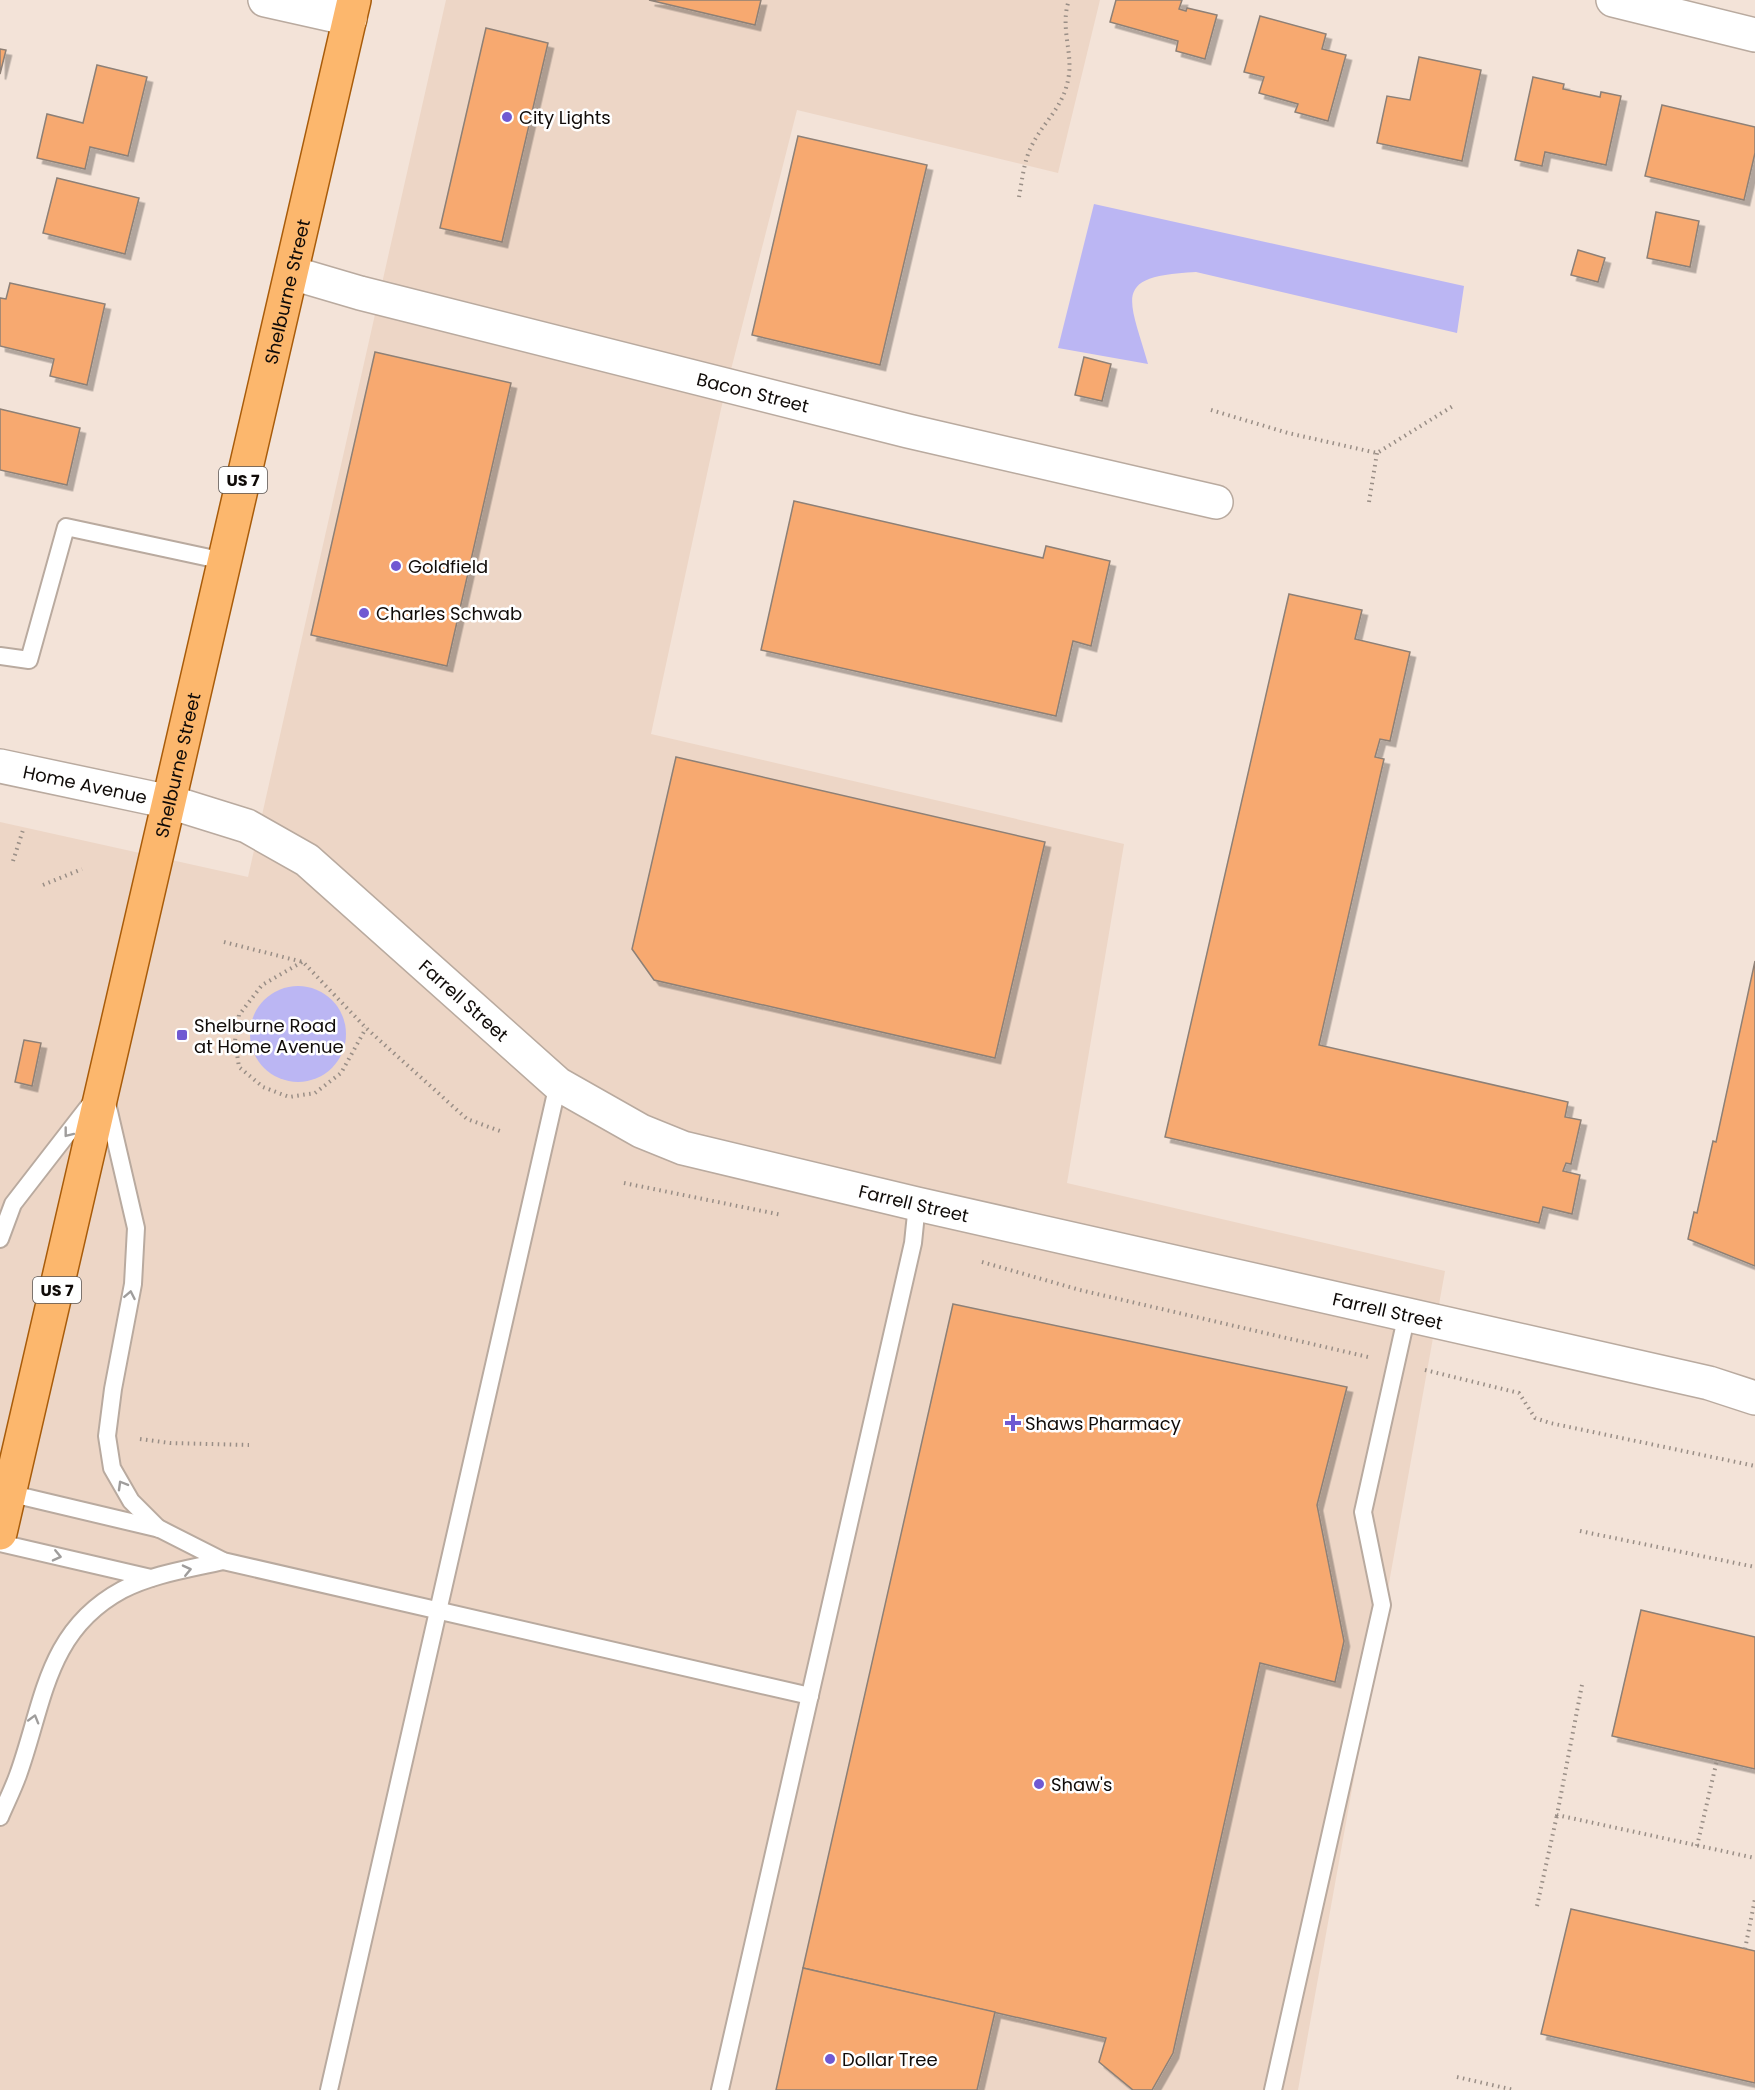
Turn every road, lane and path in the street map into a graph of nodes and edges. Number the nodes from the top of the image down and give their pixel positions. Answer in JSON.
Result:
{"nodes":[{"id":1,"x":265,"y":0,"type":"edge"},
{"id":2,"x":1069,"y":0,"type":"edge"},
{"id":3,"x":1613,"y":0,"type":"edge"},
{"id":4,"x":352,"y":10,"type":"edge"},
{"id":5,"x":1755,"y":35,"type":"edge"},
{"id":6,"x":1019,"y":197,"type":"dead end"},
{"id":7,"x":292,"y":273,"type":"junction"},
{"id":8,"x":1453,"y":406,"type":"dead end"},
{"id":9,"x":1211,"y":410,"type":"dead end"},
{"id":10,"x":1377,"y":453,"type":"junction"},
{"id":11,"x":1216,"y":502,"type":"dead end"},
{"id":12,"x":1369,"y":502,"type":"dead end"},
{"id":13,"x":224,"y":561,"type":"junction"},
{"id":14,"x":0,"y":656,"type":"edge"},
{"id":15,"x":0,"y":766,"type":"edge"},
{"id":16,"x":170,"y":802,"type":"junction"},
{"id":17,"x":24,"y":827,"type":"dead end"},
{"id":18,"x":14,"y":861,"type":"dead end"},
{"id":19,"x":82,"y":869,"type":"dead end"},
{"id":20,"x":43,"y":885,"type":"dead end"},
{"id":21,"x":224,"y":942,"type":"dead end"},
{"id":22,"x":303,"y":962,"type":"junction"},
{"id":23,"x":206,"y":1025,"type":"dead end"},
{"id":24,"x":366,"y":1028,"type":"junction"},
{"id":25,"x":236,"y":1031,"type":"junction"},
{"id":26,"x":558,"y":1084,"type":"junction"},
{"id":27,"x":104,"y":1087,"type":"junction"},
{"id":28,"x":500,"y":1131,"type":"dead end"},
{"id":29,"x":624,"y":1183,"type":"dead end"},
{"id":30,"x":917,"y":1204,"type":"junction"},
{"id":31,"x":788,"y":1216,"type":"dead end"},
{"id":32,"x":0,"y":1239,"type":"edge"},
{"id":33,"x":980,"y":1262,"type":"dead end"},
{"id":34,"x":1407,"y":1314,"type":"junction"},
{"id":35,"x":1396,"y":1363,"type":"junction"},
{"id":36,"x":1755,"y":1398,"type":"edge"},
{"id":37,"x":132,"y":1436,"type":"dead end"},
{"id":38,"x":249,"y":1445,"type":"dead end"},
{"id":39,"x":1755,"y":1466,"type":"edge"},
{"id":40,"x":5,"y":1492,"type":"edge"},
{"id":41,"x":160,"y":1529,"type":"junction"},
{"id":42,"x":1580,"y":1531,"type":"dead end"},
{"id":43,"x":0,"y":1533,"type":"edge"},
{"id":44,"x":0,"y":1543,"type":"edge"},
{"id":45,"x":223,"y":1561,"type":"junction"},
{"id":46,"x":1755,"y":1567,"type":"edge"},
{"id":47,"x":151,"y":1578,"type":"junction"},
{"id":48,"x":438,"y":1609,"type":"junction"},
{"id":49,"x":1582,"y":1685,"type":"dead end"},
{"id":50,"x":810,"y":1696,"type":"junction"},
{"id":51,"x":1717,"y":1760,"type":"dead end"},
{"id":52,"x":1557,"y":1815,"type":"junction"},
{"id":53,"x":0,"y":1817,"type":"edge"},
{"id":54,"x":1697,"y":1846,"type":"junction"},
{"id":55,"x":1755,"y":1858,"type":"edge"},
{"id":56,"x":1755,"y":1899,"type":"edge"},
{"id":57,"x":1537,"y":1906,"type":"dead end"},
{"id":58,"x":1744,"y":1949,"type":"dead end"},
{"id":59,"x":1457,"y":2077,"type":"dead end"},
{"id":60,"x":329,"y":2090,"type":"edge"},
{"id":61,"x":720,"y":2090,"type":"edge"},
{"id":62,"x":1273,"y":2090,"type":"edge"},
{"id":63,"x":1514,"y":2090,"type":"edge"}],
"edges":[{"from":1,"to":4,"type":"street"},
{"from":2,"to":6,"type":"path"},
{"from":3,"to":5,"type":"street"},
{"from":4,"to":7,"type":"main road","name":"Shelburne Street","number":"US 7"},
{"from":7,"to":11,"type":"street","name":"Bacon Street"},
{"from":7,"to":13,"type":"main road","name":"Shelburne Street","number":"US 7"},
{"from":8,"to":10,"type":"path"},
{"from":9,"to":10,"type":"path"},
{"from":10,"to":12,"type":"path"},
{"from":13,"to":14,"type":"lane"},
{"from":13,"to":16,"type":"main road","name":"Shelburne Street","number":"US 7"},
{"from":15,"to":16,"type":"street","name":"Home Avenue"},
{"from":16,"to":26,"type":"street","name":"Farrell Street"},
{"from":16,"to":27,"type":"main road","name":"Shelburne Street","number":"US 7"},
{"from":17,"to":18,"type":"path"},
{"from":19,"to":20,"type":"path"},
{"from":21,"to":22,"type":"path"},
{"from":22,"to":24,"type":"path"},
{"from":22,"to":25,"type":"path"},
{"from":23,"to":25,"type":"path"},
{"from":24,"to":25,"type":"path"},
{"from":24,"to":28,"type":"path"},
{"from":26,"to":30,"type":"street","name":"Farrell Street"},
{"from":26,"to":48,"type":"lane"},
{"from":27,"to":32,"type":"lane","one_way":true},
{"from":27,"to":40,"type":"main road","name":"Shelburne Street","number":"US 7"},
{"from":41,"to":27,"type":"lane","one_way":true},
{"from":29,"to":31,"type":"path"},
{"from":30,"to":34,"type":"street","name":"Farrell Street"},
{"from":30,"to":50,"type":"lane"},
{"from":33,"to":35,"type":"path"},
{"from":34,"to":35,"type":"lane"},
{"from":34,"to":36,"type":"street","name":"Farrell Street"},
{"from":35,"to":39,"type":"path"},
{"from":35,"to":62,"type":"lane"},
{"from":37,"to":38,"type":"path"},
{"from":40,"to":41,"type":"lane"},
{"from":40,"to":43,"type":"main road","name":"Shelburne Street","number":"US 7"},
{"from":41,"to":45,"type":"lane"},
{"from":42,"to":46,"type":"path"},
{"from":44,"to":47,"type":"lane","one_way":true},
{"from":47,"to":45,"type":"lane","one_way":true},
{"from":45,"to":48,"type":"lane"},
{"from":53,"to":47,"type":"lane","one_way":true},
{"from":48,"to":50,"type":"lane"},
{"from":48,"to":60,"type":"lane"},
{"from":49,"to":52,"type":"path"},
{"from":50,"to":61,"type":"lane"},
{"from":51,"to":54,"type":"path"},
{"from":52,"to":54,"type":"path"},
{"from":52,"to":57,"type":"path"},
{"from":54,"to":55,"type":"path"},
{"from":56,"to":58,"type":"path"},
{"from":59,"to":63,"type":"path"}]}
